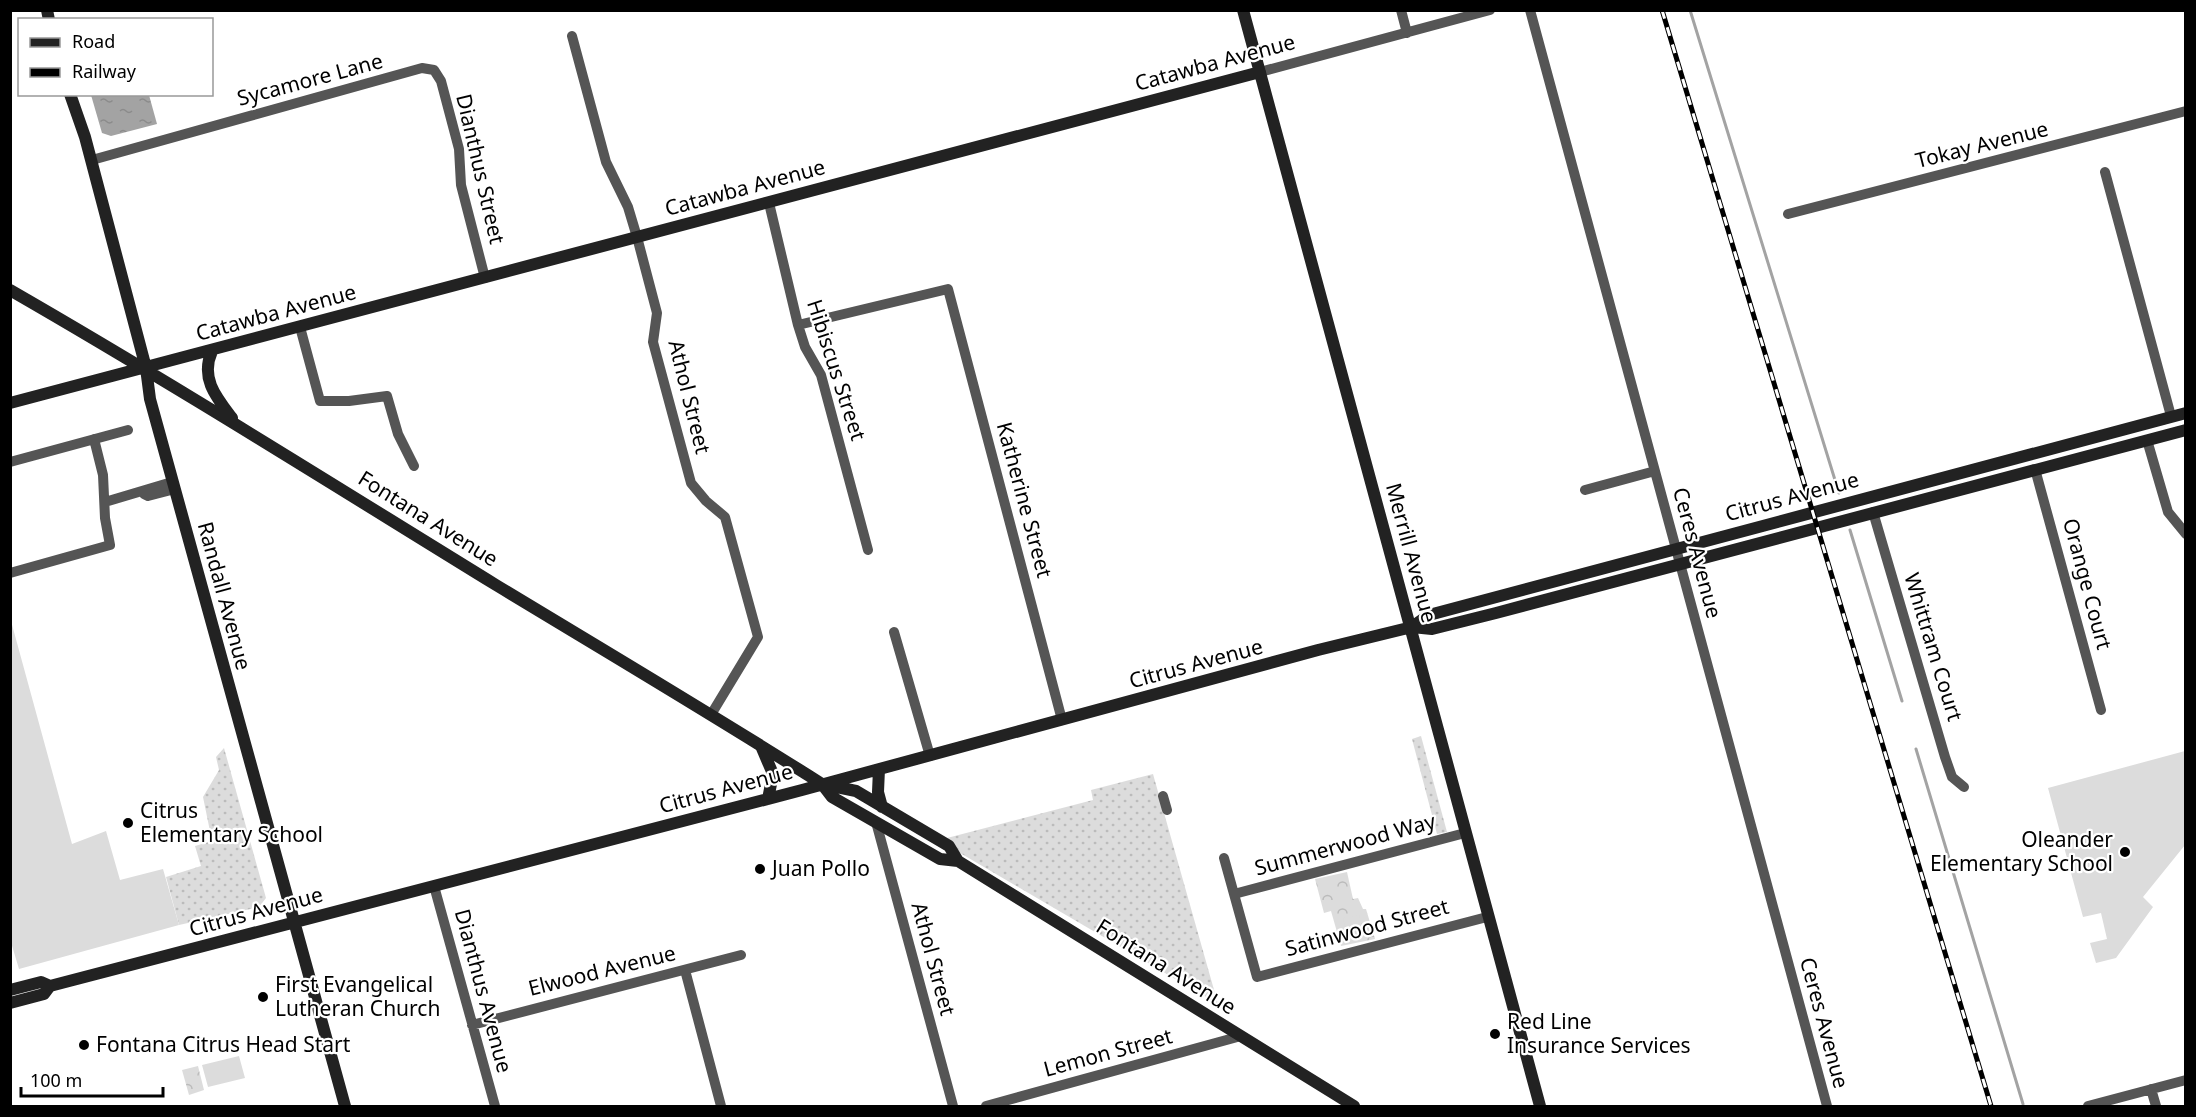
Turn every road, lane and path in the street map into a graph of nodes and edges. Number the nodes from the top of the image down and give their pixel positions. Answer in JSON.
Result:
{"nodes":[{"id":1,"x":1243,"y":10,"type":"edge"},
{"id":2,"x":1401,"y":10,"type":"edge"},
{"id":3,"x":1490,"y":10,"type":"edge"},
{"id":4,"x":1530,"y":10,"type":"edge"},
{"id":5,"x":1407,"y":33,"type":"junction"},
{"id":6,"x":572,"y":36,"type":"dead end"},
{"id":7,"x":434,"y":70,"type":"joint"},
{"id":8,"x":1260,"y":72,"type":"junction"},
{"id":9,"x":71,"y":96,"type":"edge"},
{"id":10,"x":2186,"y":111,"type":"edge"},
{"id":11,"x":92,"y":160,"type":"junction"},
{"id":12,"x":2105,"y":172,"type":"dead end"},
{"id":13,"x":769,"y":202,"type":"junction"},
{"id":14,"x":1788,"y":214,"type":"dead end"},
{"id":15,"x":637,"y":237,"type":"junction"},
{"id":16,"x":485,"y":278,"type":"junction"},
{"id":17,"x":10,"y":290,"type":"edge"},
{"id":18,"x":798,"y":325,"type":"junction"},
{"id":19,"x":300,"y":327,"type":"junction"},
{"id":20,"x":212,"y":351,"type":"junction"},
{"id":21,"x":146,"y":368,"type":"junction"},
{"id":22,"x":10,"y":403,"type":"edge"},
{"id":23,"x":2186,"y":412,"type":"edge"},
{"id":24,"x":2171,"y":416,"type":"junction"},
{"id":25,"x":236,"y":424,"type":"junction"},
{"id":26,"x":128,"y":430,"type":"dead end"},
{"id":27,"x":2186,"y":430,"type":"edge"},
{"id":28,"x":94,"y":439,"type":"junction"},
{"id":29,"x":2147,"y":440,"type":"junction"},
{"id":30,"x":10,"y":462,"type":"edge"},
{"id":31,"x":414,"y":466,"type":"dead end"},
{"id":32,"x":2035,"y":470,"type":"junction"},
{"id":33,"x":1655,"y":471,"type":"junction"},
{"id":34,"x":174,"y":485,"type":"junction"},
{"id":35,"x":1585,"y":490,"type":"dead end"},
{"id":36,"x":105,"y":502,"type":"junction"},
{"id":37,"x":1873,"y":512,"type":"junction"},
{"id":38,"x":2186,"y":534,"type":"edge"},
{"id":39,"x":1675,"y":548,"type":"junction"},
{"id":40,"x":868,"y":550,"type":"dead end"},
{"id":41,"x":1680,"y":563,"type":"junction"},
{"id":42,"x":10,"y":573,"type":"edge"},
{"id":43,"x":1412,"y":627,"type":"junction"},
{"id":44,"x":894,"y":632,"type":"dead end"},
{"id":45,"x":2101,"y":710,"type":"dead end"},
{"id":46,"x":712,"y":714,"type":"junction"},
{"id":47,"x":1062,"y":720,"type":"junction"},
{"id":48,"x":760,"y":745,"type":"junction"},
{"id":49,"x":930,"y":756,"type":"junction"},
{"id":50,"x":879,"y":769,"type":"junction"},
{"id":51,"x":822,"y":784,"type":"junction"},
{"id":52,"x":1964,"y":787,"type":"dead end"},
{"id":53,"x":1163,"y":796,"type":"dead end"},
{"id":54,"x":768,"y":799,"type":"junction"},
{"id":55,"x":882,"y":807,"type":"junction"},
{"id":56,"x":1167,"y":810,"type":"dead end"},
{"id":57,"x":876,"y":822,"type":"junction"},
{"id":58,"x":1465,"y":833,"type":"junction"},
{"id":59,"x":1224,"y":858,"type":"dead end"},
{"id":60,"x":958,"y":861,"type":"junction"},
{"id":61,"x":434,"y":885,"type":"junction"},
{"id":62,"x":1234,"y":894,"type":"junction"},
{"id":63,"x":1487,"y":917,"type":"junction"},
{"id":64,"x":295,"y":923,"type":"junction"},
{"id":65,"x":741,"y":956,"type":"dead end"},
{"id":66,"x":684,"y":970,"type":"junction"},
{"id":67,"x":50,"y":986,"type":"junction"},
{"id":68,"x":10,"y":990,"type":"edge"},
{"id":69,"x":10,"y":1003,"type":"edge"},
{"id":70,"x":472,"y":1025,"type":"junction"},
{"id":71,"x":1241,"y":1036,"type":"junction"},
{"id":72,"x":2186,"y":1080,"type":"edge"},
{"id":73,"x":2151,"y":1089,"type":"junction"},
{"id":74,"x":345,"y":1107,"type":"edge"},
{"id":75,"x":495,"y":1107,"type":"edge"},
{"id":76,"x":721,"y":1107,"type":"edge"},
{"id":77,"x":953,"y":1107,"type":"edge"},
{"id":78,"x":986,"y":1107,"type":"edge"},
{"id":79,"x":1354,"y":1107,"type":"edge"},
{"id":80,"x":1540,"y":1107,"type":"edge"},
{"id":81,"x":1827,"y":1107,"type":"edge"},
{"id":82,"x":2088,"y":1107,"type":"edge"},
{"id":83,"x":2156,"y":1107,"type":"edge"}],
"edges":[{"from":1,"to":8,"type":"main road","name":"Merrill Avenue"},
{"from":2,"to":5,"type":"street"},
{"from":3,"to":5,"type":"street","name":"Catawba Avenue"},
{"from":4,"to":33,"type":"street","name":"Ceres Avenue"},
{"from":5,"to":8,"type":"street","name":"Catawba Avenue"},
{"from":6,"to":15,"type":"street","name":"Athol Street"},
{"from":7,"to":11,"type":"street","name":"Sycamore Lane"},
{"from":7,"to":16,"type":"street","name":"Dianthus Street"},
{"from":8,"to":13,"type":"main road","name":"Catawba Avenue"},
{"from":8,"to":43,"type":"main road","name":"Merrill Avenue"},
{"from":9,"to":11,"type":"main road","name":"Randall Avenue"},
{"from":10,"to":14,"type":"street","name":"Tokay Avenue"},
{"from":11,"to":21,"type":"main road","name":"Randall Avenue"},
{"from":12,"to":24,"type":"street"},
{"from":13,"to":15,"type":"main road","name":"Catawba Avenue"},
{"from":13,"to":18,"type":"street","name":"Hibiscus Street"},
{"from":15,"to":16,"type":"main road","name":"Catawba Avenue"},
{"from":15,"to":46,"type":"street","name":"Athol Street"},
{"from":16,"to":19,"type":"main road","name":"Catawba Avenue"},
{"from":17,"to":21,"type":"main road","name":"Fontana Avenue"},
{"from":18,"to":40,"type":"street","name":"Hibiscus Street"},
{"from":18,"to":47,"type":"street","name":"Katherine Street"},
{"from":19,"to":20,"type":"main road","name":"Catawba Avenue"},
{"from":19,"to":31,"type":"street"},
{"from":20,"to":21,"type":"main road","name":"Catawba Avenue"},
{"from":20,"to":25,"type":"main road"},
{"from":21,"to":22,"type":"main road","name":"Catawba Avenue"},
{"from":21,"to":25,"type":"main road","name":"Fontana Avenue"},
{"from":21,"to":34,"type":"main road","name":"Randall Avenue"},
{"from":23,"to":24,"type":"main road","name":"Citrus Avenue"},
{"from":24,"to":39,"type":"main road","name":"Citrus Avenue"},
{"from":25,"to":46,"type":"main road","name":"Fontana Avenue"},
{"from":26,"to":28,"type":"street"},
{"from":27,"to":29,"type":"main road","name":"Citrus Avenue"},
{"from":28,"to":30,"type":"street"},
{"from":28,"to":36,"type":"street"},
{"from":29,"to":32,"type":"main road","name":"Citrus Avenue"},
{"from":29,"to":38,"type":"street"},
{"from":32,"to":37,"type":"main road","name":"Citrus Avenue"},
{"from":32,"to":45,"type":"street","name":"Orange Court"},
{"from":33,"to":35,"type":"street"},
{"from":33,"to":39,"type":"street","name":"Ceres Avenue"},
{"from":34,"to":36,"type":"street"},
{"from":34,"to":64,"type":"main road","name":"Randall Avenue"},
{"from":36,"to":42,"type":"street"},
{"from":37,"to":41,"type":"main road","name":"Citrus Avenue"},
{"from":37,"to":52,"type":"street","name":"Whittram Court"},
{"from":39,"to":41,"type":"street","name":"Ceres Avenue"},
{"from":39,"to":43,"type":"main road","name":"Citrus Avenue"},
{"from":41,"to":43,"type":"main road","name":"Citrus Avenue"},
{"from":41,"to":81,"type":"street","name":"Ceres Avenue"},
{"from":43,"to":47,"type":"main road","name":"Citrus Avenue"},
{"from":43,"to":58,"type":"main road","name":"Merrill Avenue"},
{"from":44,"to":49,"type":"street"},
{"from":46,"to":48,"type":"main road","name":"Fontana Avenue"},
{"from":47,"to":49,"type":"main road","name":"Citrus Avenue"},
{"from":48,"to":51,"type":"main road","name":"Fontana Avenue"},
{"from":48,"to":54,"type":"main road"},
{"from":49,"to":50,"type":"main road","name":"Citrus Avenue"},
{"from":50,"to":51,"type":"main road","name":"Citrus Avenue"},
{"from":50,"to":55,"type":"main road"},
{"from":51,"to":54,"type":"main road","name":"Citrus Avenue"},
{"from":51,"to":55,"type":"main road","name":"Fontana Avenue"},
{"from":51,"to":57,"type":"main road","name":"Fontana Avenue"},
{"from":53,"to":56,"type":"street"},
{"from":54,"to":61,"type":"main road","name":"Citrus Avenue"},
{"from":55,"to":60,"type":"main road","name":"Fontana Avenue"},
{"from":57,"to":60,"type":"main road","name":"Fontana Avenue"},
{"from":57,"to":77,"type":"street","name":"Athol Street"},
{"from":58,"to":62,"type":"street","name":"Summerwood Way"},
{"from":58,"to":63,"type":"main road","name":"Merrill Avenue"},
{"from":59,"to":62,"type":"street"},
{"from":60,"to":71,"type":"main road","name":"Fontana Avenue"},
{"from":61,"to":64,"type":"main road","name":"Citrus Avenue"},
{"from":61,"to":70,"type":"street","name":"Dianthus Avenue"},
{"from":62,"to":63,"type":"street","name":"Satinwood Street"},
{"from":63,"to":80,"type":"main road","name":"Merrill Avenue"},
{"from":64,"to":67,"type":"main road","name":"Citrus Avenue"},
{"from":64,"to":74,"type":"main road","name":"Randall Avenue"},
{"from":65,"to":66,"type":"street","name":"Elwood Avenue"},
{"from":66,"to":70,"type":"street","name":"Elwood Avenue"},
{"from":66,"to":76,"type":"street"},
{"from":67,"to":68,"type":"main road","name":"Citrus Avenue"},
{"from":67,"to":69,"type":"main road","name":"Citrus Avenue"},
{"from":70,"to":75,"type":"street","name":"Dianthus Avenue"},
{"from":71,"to":78,"type":"street","name":"Lemon Street"},
{"from":71,"to":79,"type":"main road","name":"Fontana Avenue"},
{"from":72,"to":73,"type":"street"},
{"from":73,"to":82,"type":"street"},
{"from":73,"to":83,"type":"street"}]}
